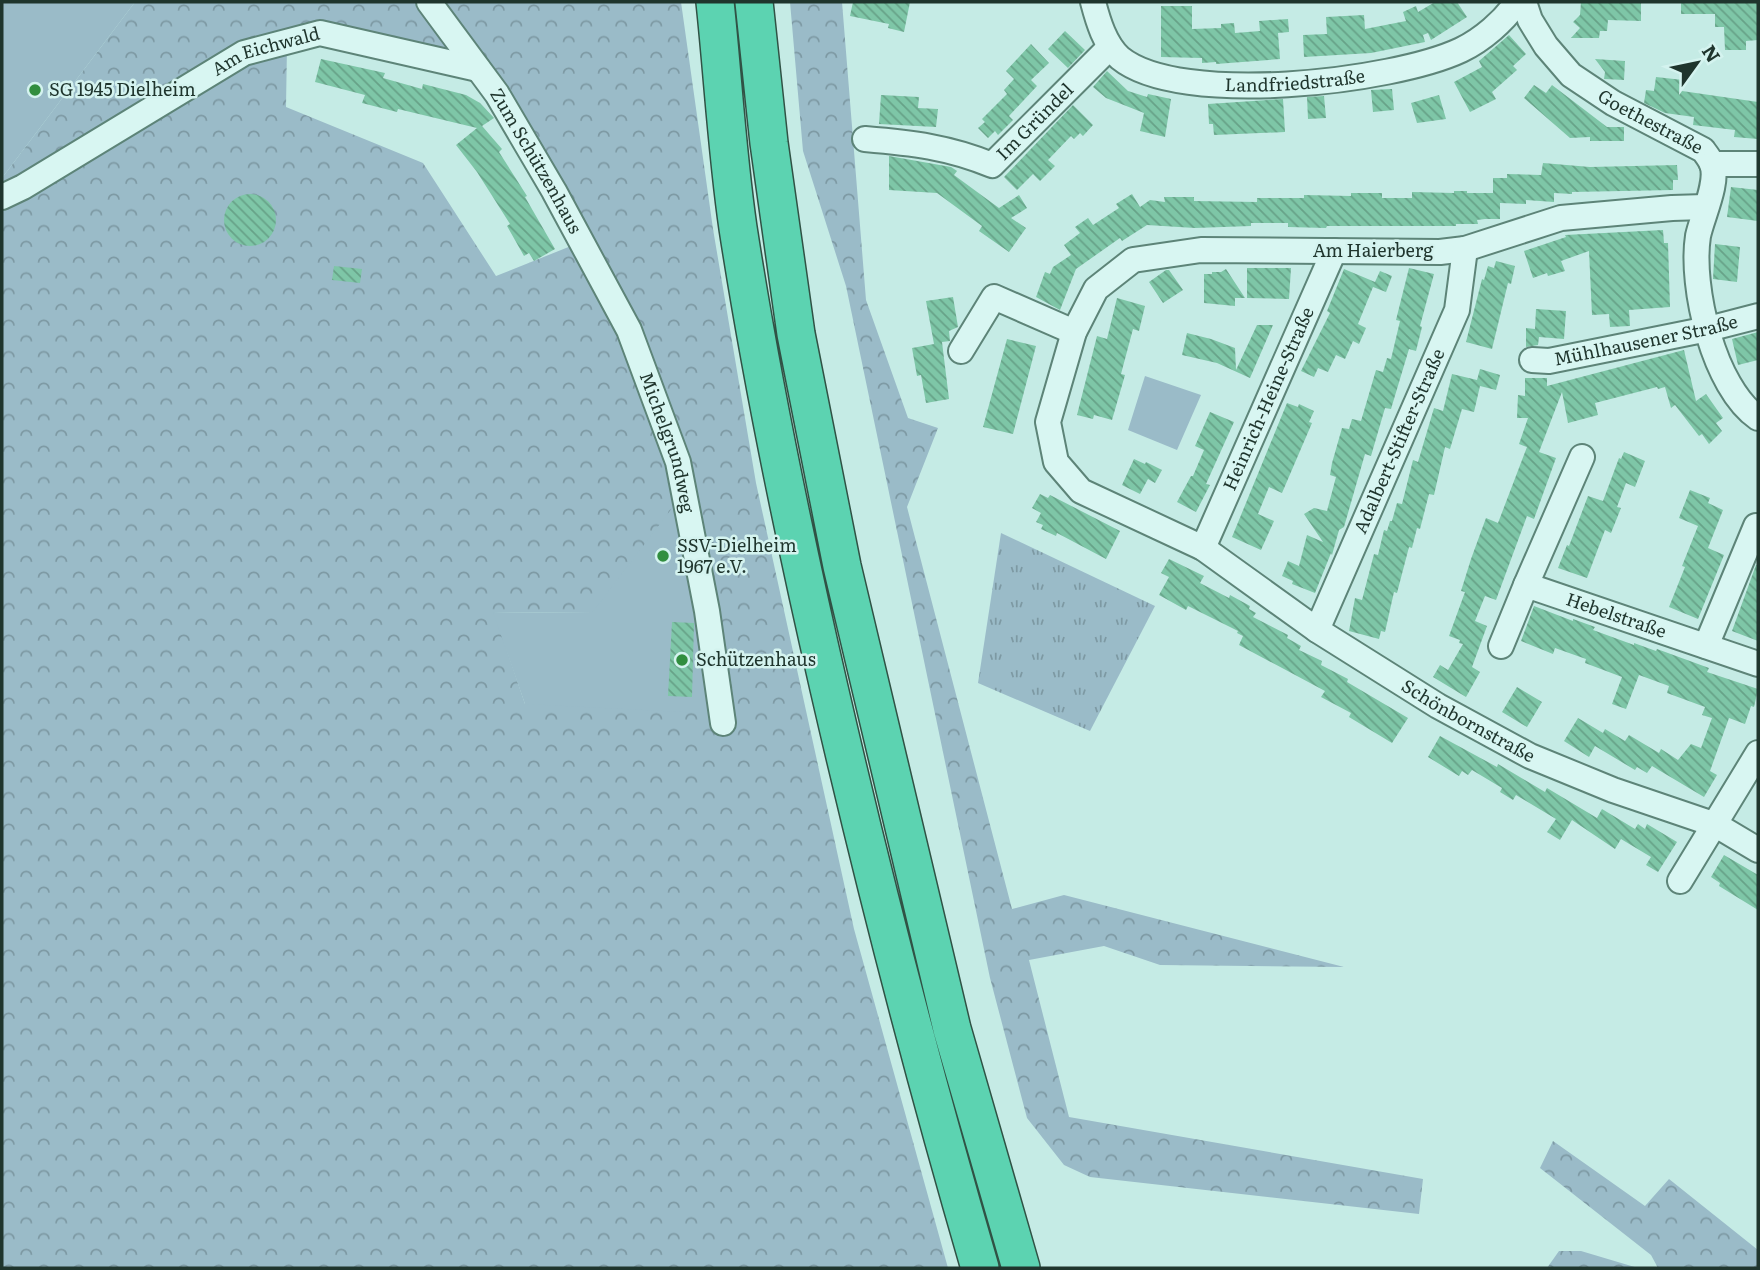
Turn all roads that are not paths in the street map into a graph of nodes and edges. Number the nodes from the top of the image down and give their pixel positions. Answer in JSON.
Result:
{"nodes":[{"id":1,"x":429,"y":2,"type":"edge"},
{"id":2,"x":715,"y":2,"type":"edge"},
{"id":3,"x":754,"y":2,"type":"edge"},
{"id":4,"x":1093,"y":2,"type":"edge"},
{"id":5,"x":1517,"y":2,"type":"edge"},
{"id":6,"x":1524,"y":2,"type":"edge"},
{"id":7,"x":1110,"y":47,"type":"junction"},
{"id":8,"x":478,"y":69,"type":"junction"},
{"id":9,"x":865,"y":139,"type":"dead end"},
{"id":10,"x":1712,"y":164,"type":"junction"},
{"id":11,"x":1758,"y":164,"type":"edge"},
{"id":12,"x":2,"y":197,"type":"edge"},
{"id":13,"x":1705,"y":207,"type":"junction"},
{"id":14,"x":1465,"y":249,"type":"junction"},
{"id":15,"x":1334,"y":251,"type":"junction"},
{"id":16,"x":1758,"y":316,"type":"edge"},
{"id":17,"x":629,"y":330,"type":"joint"},
{"id":18,"x":1708,"y":330,"type":"junction"},
{"id":19,"x":1074,"y":332,"type":"junction"},
{"id":20,"x":961,"y":351,"type":"dead end"},
{"id":21,"x":1532,"y":360,"type":"dead end"},
{"id":22,"x":1758,"y":418,"type":"edge"},
{"id":23,"x":1582,"y":457,"type":"dead end"},
{"id":24,"x":1756,"y":526,"type":"dead end"},
{"id":25,"x":1203,"y":548,"type":"junction"},
{"id":26,"x":1525,"y":584,"type":"junction"},
{"id":27,"x":1317,"y":630,"type":"junction"},
{"id":28,"x":1501,"y":646,"type":"dead end"},
{"id":29,"x":1706,"y":646,"type":"junction"},
{"id":30,"x":1758,"y":664,"type":"edge"},
{"id":31,"x":723,"y":723,"type":"dead end"},
{"id":32,"x":1758,"y":753,"type":"edge"},
{"id":33,"x":1716,"y":825,"type":"junction"},
{"id":34,"x":1758,"y":850,"type":"edge"},
{"id":35,"x":1680,"y":881,"type":"dead end"},
{"id":36,"x":980,"y":1268,"type":"edge"},
{"id":37,"x":1021,"y":1268,"type":"edge"}],
"edges":[{"from":1,"to":8,"type":"street","name":"Zum Schützenhaus"},
{"from":2,"to":36,"type":"highway"},
{"from":3,"to":37,"type":"highway"},
{"from":4,"to":7,"type":"street"},
{"from":5,"to":7,"type":"street","name":"Landfriedstraße"},
{"from":6,"to":10,"type":"street","name":"Goethestraße"},
{"from":7,"to":9,"type":"street","name":"Im Gründel"},
{"from":8,"to":12,"type":"street","name":"Am Eichwald"},
{"from":8,"to":17,"type":"street","name":"Zum Schützenhaus"},
{"from":10,"to":11,"type":"street"},
{"from":10,"to":13,"type":"street","name":"Goethestraße"},
{"from":13,"to":14,"type":"street","name":"Am Haierberg"},
{"from":13,"to":18,"type":"street","name":"Goethestraße"},
{"from":14,"to":15,"type":"street","name":"Am Haierberg"},
{"from":14,"to":27,"type":"street","name":"Adalbert-Stifter-Straße"},
{"from":15,"to":19,"type":"street","name":"Am Haierberg"},
{"from":15,"to":25,"type":"street","name":"Heinrich-Heine-Straße"},
{"from":16,"to":18,"type":"street","name":"Mühlhausener Straße"},
{"from":17,"to":31,"type":"street","name":"Michelgrundweg"},
{"from":18,"to":21,"type":"street","name":"Mühlhausener Straße"},
{"from":18,"to":22,"type":"street","name":"Goethestraße"},
{"from":19,"to":20,"type":"street"},
{"from":19,"to":25,"type":"street","name":"Am Haierberg"},
{"from":23,"to":26,"type":"street"},
{"from":24,"to":29,"type":"street"},
{"from":25,"to":27,"type":"street","name":"Schönbornstraße"},
{"from":26,"to":28,"type":"street"},
{"from":26,"to":29,"type":"street","name":"Hebelstraße"},
{"from":27,"to":33,"type":"street","name":"Schönbornstraße"},
{"from":29,"to":30,"type":"street","name":"Hebelstraße"},
{"from":32,"to":33,"type":"street"},
{"from":33,"to":34,"type":"street","name":"Schönbornstraße"},
{"from":33,"to":35,"type":"street"}]}
